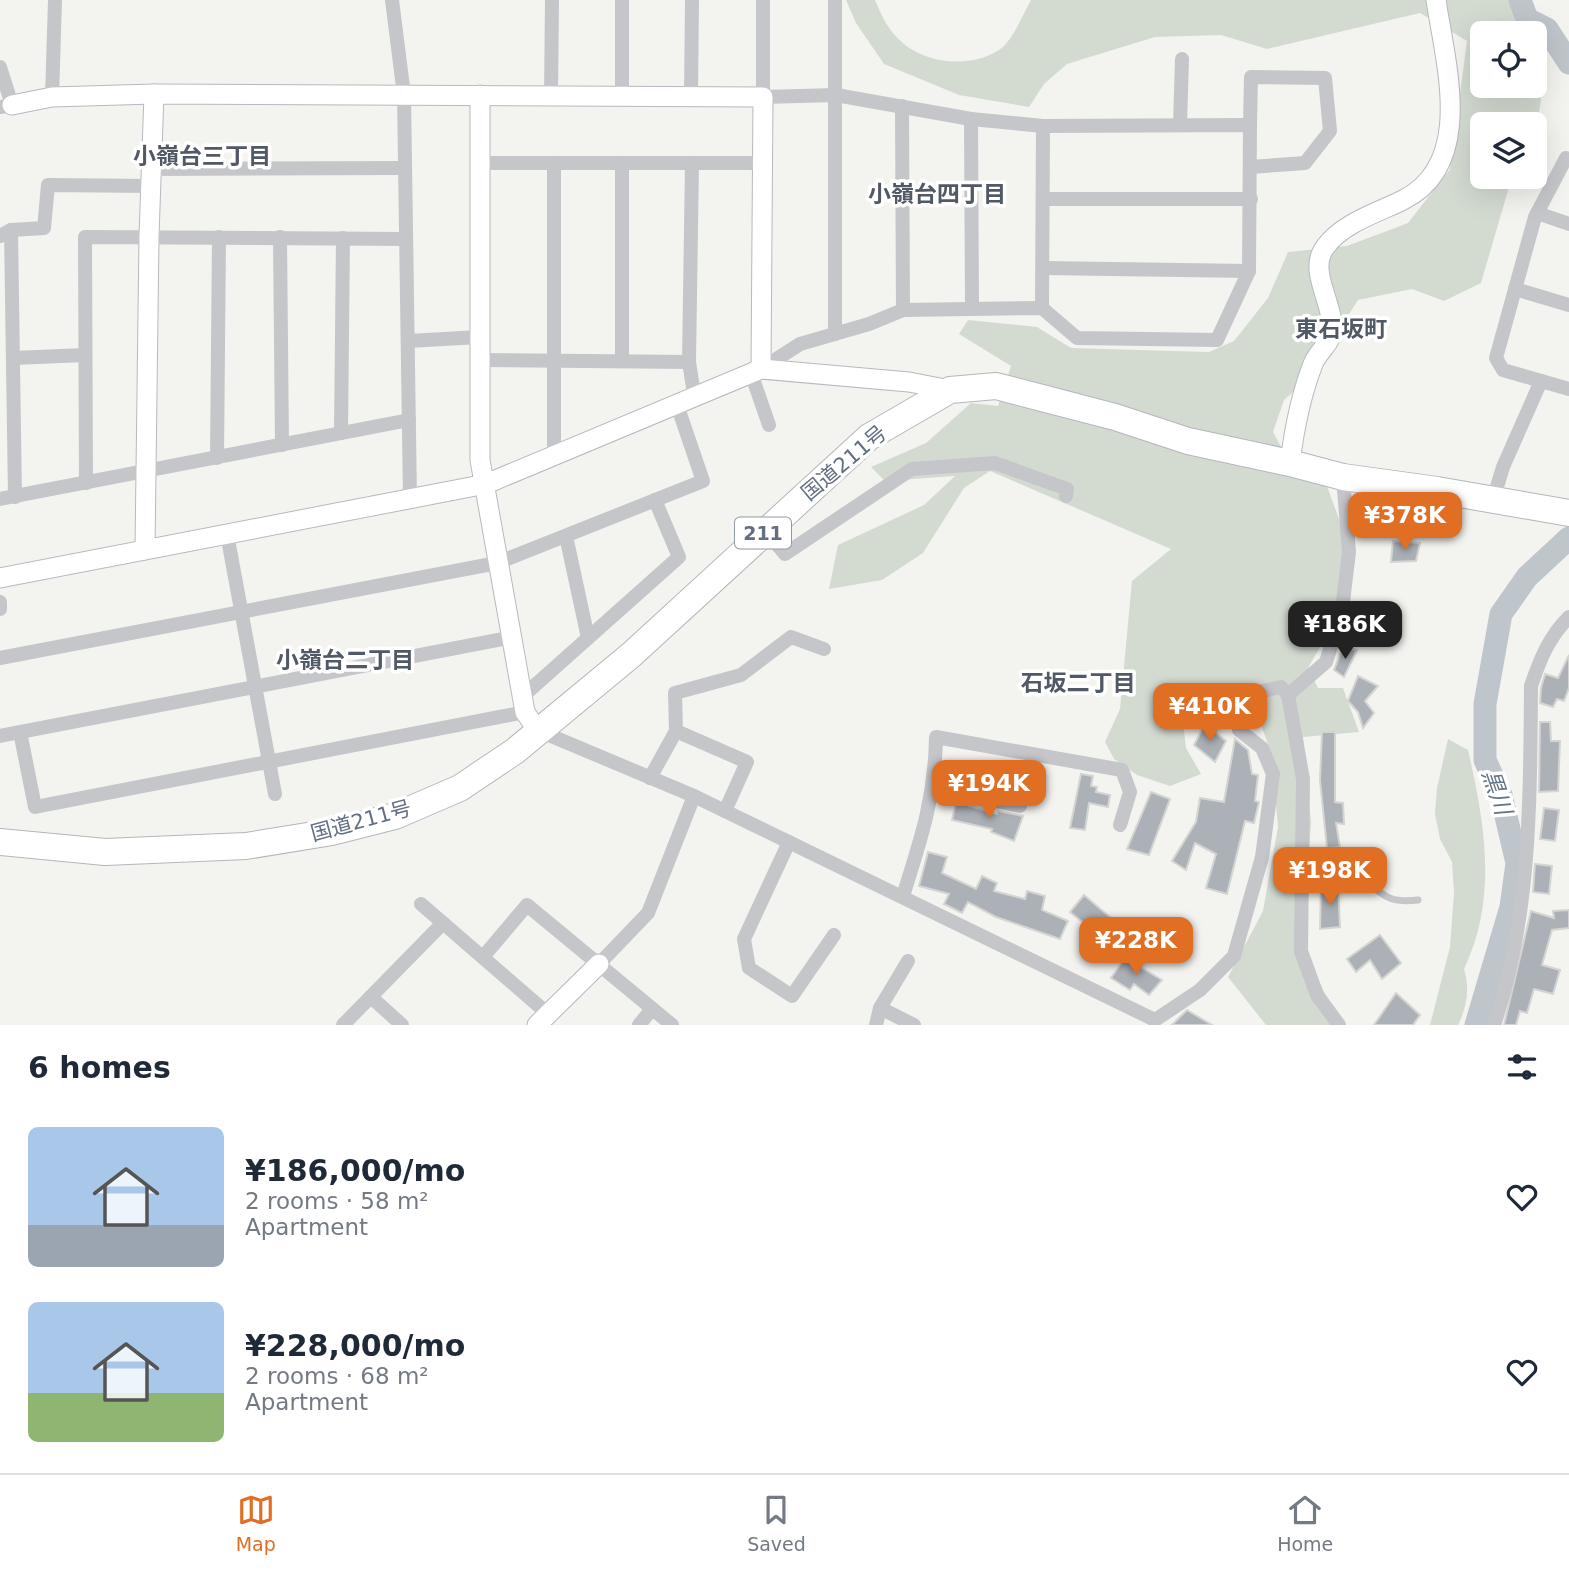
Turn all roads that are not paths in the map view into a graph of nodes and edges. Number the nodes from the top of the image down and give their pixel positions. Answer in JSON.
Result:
{"nodes":[{"id":1,"x":55,"y":0,"type":"edge"},
{"id":2,"x":392,"y":0,"type":"edge"},
{"id":3,"x":552,"y":0,"type":"edge"},
{"id":4,"x":622,"y":0,"type":"edge"},
{"id":5,"x":692,"y":0,"type":"edge"},
{"id":6,"x":763,"y":0,"type":"edge"},
{"id":7,"x":835,"y":0,"type":"edge"},
{"id":8,"x":1436,"y":0,"type":"edge"},
{"id":9,"x":1182,"y":59,"type":"dead end"},
{"id":10,"x":0,"y":67,"type":"edge"},
{"id":11,"x":154,"y":94,"type":"junction"},
{"id":12,"x":404,"y":95,"type":"junction"},
{"id":13,"x":480,"y":95,"type":"junction"},
{"id":14,"x":836,"y":95,"type":"junction"},
{"id":15,"x":52,"y":97,"type":"junction"},
{"id":16,"x":551,"y":97,"type":"junction"},
{"id":17,"x":622,"y":97,"type":"junction"},
{"id":18,"x":691,"y":97,"type":"junction"},
{"id":19,"x":763,"y":97,"type":"junction"},
{"id":20,"x":6,"y":106,"type":"edge"},
{"id":21,"x":902,"y":106,"type":"junction"},
{"id":22,"x":971,"y":119,"type":"junction"},
{"id":23,"x":1180,"y":125,"type":"junction"},
{"id":24,"x":1250,"y":125,"type":"junction"},
{"id":25,"x":1043,"y":126,"type":"junction"},
{"id":26,"x":1566,"y":158,"type":"dead end"},
{"id":27,"x":481,"y":163,"type":"junction"},
{"id":28,"x":554,"y":163,"type":"junction"},
{"id":29,"x":622,"y":163,"type":"junction"},
{"id":30,"x":692,"y":163,"type":"junction"},
{"id":31,"x":762,"y":163,"type":"junction"},
{"id":32,"x":1250,"y":167,"type":"junction"},
{"id":33,"x":405,"y":168,"type":"junction"},
{"id":34,"x":152,"y":177,"type":"junction"},
{"id":35,"x":1043,"y":199,"type":"junction"},
{"id":36,"x":1251,"y":199,"type":"junction"},
{"id":37,"x":1537,"y":213,"type":"junction"},
{"id":38,"x":1569,"y":224,"type":"edge"},
{"id":39,"x":5,"y":233,"type":"edge"},
{"id":40,"x":149,"y":236,"type":"junction"},
{"id":41,"x":219,"y":237,"type":"junction"},
{"id":42,"x":280,"y":237,"type":"junction"},
{"id":43,"x":343,"y":238,"type":"junction"},
{"id":44,"x":406,"y":239,"type":"junction"},
{"id":45,"x":1043,"y":268,"type":"junction"},
{"id":46,"x":1249,"y":271,"type":"junction"},
{"id":47,"x":1515,"y":289,"type":"junction"},
{"id":48,"x":1569,"y":305,"type":"edge"},
{"id":49,"x":1042,"y":308,"type":"junction"},
{"id":50,"x":972,"y":309,"type":"junction"},
{"id":51,"x":903,"y":310,"type":"junction"},
{"id":52,"x":835,"y":334,"type":"junction"},
{"id":53,"x":480,"y":337,"type":"junction"},
{"id":54,"x":408,"y":341,"type":"junction"},
{"id":55,"x":8,"y":351,"type":"edge"},
{"id":56,"x":85,"y":355,"type":"junction"},
{"id":57,"x":480,"y":360,"type":"junction"},
{"id":58,"x":552,"y":361,"type":"junction"},
{"id":59,"x":622,"y":361,"type":"junction"},
{"id":60,"x":688,"y":362,"type":"junction"},
{"id":61,"x":756,"y":371,"type":"junction"},
{"id":62,"x":1541,"y":381,"type":"junction"},
{"id":63,"x":1569,"y":389,"type":"edge"},
{"id":64,"x":950,"y":390,"type":"junction"},
{"id":65,"x":685,"y":398,"type":"junction"},
{"id":66,"x":409,"y":420,"type":"junction"},
{"id":67,"x":7,"y":422,"type":"edge"},
{"id":68,"x":769,"y":425,"type":"dead end"},
{"id":69,"x":341,"y":433,"type":"junction"},
{"id":70,"x":282,"y":445,"type":"junction"},
{"id":71,"x":554,"y":454,"type":"junction"},
{"id":72,"x":217,"y":458,"type":"junction"},
{"id":73,"x":1290,"y":463,"type":"junction"},
{"id":74,"x":146,"y":472,"type":"junction"},
{"id":75,"x":1343,"y":478,"type":"junction"},
{"id":76,"x":86,"y":483,"type":"junction"},
{"id":77,"x":486,"y":484,"type":"junction"},
{"id":78,"x":1066,"y":496,"type":"dead end"},
{"id":79,"x":7,"y":498,"type":"edge"},
{"id":80,"x":410,"y":499,"type":"junction"},
{"id":81,"x":655,"y":500,"type":"junction"},
{"id":82,"x":1493,"y":500,"type":"junction"},
{"id":83,"x":1567,"y":513,"type":"edge"},
{"id":84,"x":766,"y":531,"type":"junction"},
{"id":85,"x":226,"y":534,"type":"junction"},
{"id":86,"x":566,"y":536,"type":"junction"},
{"id":87,"x":145,"y":550,"type":"junction"},
{"id":88,"x":497,"y":563,"type":"junction"},
{"id":89,"x":0,"y":578,"type":"edge"},
{"id":90,"x":0,"y":602,"type":"edge"},
{"id":91,"x":0,"y":609,"type":"edge"},
{"id":92,"x":241,"y":613,"type":"junction"},
{"id":93,"x":1569,"y":617,"type":"edge"},
{"id":94,"x":513,"y":638,"type":"junction"},
{"id":95,"x":588,"y":638,"type":"junction"},
{"id":96,"x":824,"y":649,"type":"dead end"},
{"id":97,"x":0,"y":658,"type":"edge"},
{"id":98,"x":255,"y":687,"type":"junction"},
{"id":99,"x":1288,"y":695,"type":"junction"},
{"id":100,"x":528,"y":713,"type":"junction"},
{"id":101,"x":676,"y":731,"type":"junction"},
{"id":102,"x":20,"y":732,"type":"junction"},
{"id":103,"x":0,"y":736,"type":"edge"},
{"id":104,"x":269,"y":762,"type":"junction"},
{"id":105,"x":650,"y":778,"type":"junction"},
{"id":106,"x":934,"y":788,"type":"junction"},
{"id":107,"x":275,"y":794,"type":"dead end"},
{"id":108,"x":694,"y":796,"type":"junction"},
{"id":109,"x":1020,"y":806,"type":"dead end"},
{"id":110,"x":725,"y":811,"type":"junction"},
{"id":111,"x":1120,"y":825,"type":"dead end"},
{"id":112,"x":0,"y":842,"type":"edge"},
{"id":113,"x":789,"y":842,"type":"junction"},
{"id":114,"x":1304,"y":876,"type":"junction"},
{"id":115,"x":902,"y":896,"type":"junction"},
{"id":116,"x":1418,"y":900,"type":"dead end"},
{"id":117,"x":421,"y":904,"type":"dead end"},
{"id":118,"x":443,"y":923,"type":"junction"},
{"id":119,"x":834,"y":935,"type":"dead end"},
{"id":120,"x":482,"y":957,"type":"junction"},
{"id":121,"x":908,"y":961,"type":"dead end"},
{"id":122,"x":599,"y":964,"type":"junction"},
{"id":123,"x":370,"y":997,"type":"junction"},
{"id":124,"x":652,"y":1009,"type":"junction"},
{"id":125,"x":880,"y":1009,"type":"junction"},
{"id":126,"x":542,"y":1019,"type":"edge"},
{"id":127,"x":343,"y":1025,"type":"edge"},
{"id":128,"x":402,"y":1025,"type":"edge"},
{"id":129,"x":639,"y":1025,"type":"edge"},
{"id":130,"x":672,"y":1025,"type":"edge"},
{"id":131,"x":876,"y":1025,"type":"edge"},
{"id":132,"x":914,"y":1025,"type":"edge"},
{"id":133,"x":1339,"y":1025,"type":"edge"},
{"id":134,"x":1494,"y":1025,"type":"edge"}],
"edges":[{"from":1,"to":15,"type":"street"},
{"from":2,"to":12,"type":"street"},
{"from":3,"to":16,"type":"street"},
{"from":4,"to":17,"type":"street"},
{"from":5,"to":18,"type":"street"},
{"from":6,"to":19,"type":"street"},
{"from":7,"to":14,"type":"street"},
{"from":8,"to":73,"type":"street"},
{"from":9,"to":23,"type":"street"},
{"from":10,"to":20,"type":"street"},
{"from":11,"to":12,"type":"street"},
{"from":11,"to":15,"type":"street"},
{"from":11,"to":34,"type":"street"},
{"from":12,"to":13,"type":"street"},
{"from":12,"to":33,"type":"street"},
{"from":13,"to":16,"type":"street"},
{"from":13,"to":27,"type":"street"},
{"from":14,"to":19,"type":"street"},
{"from":14,"to":21,"type":"street"},
{"from":14,"to":52,"type":"street"},
{"from":15,"to":20,"type":"street"},
{"from":16,"to":17,"type":"street"},
{"from":17,"to":18,"type":"street"},
{"from":18,"to":19,"type":"street"},
{"from":19,"to":31,"type":"street"},
{"from":21,"to":22,"type":"street"},
{"from":21,"to":51,"type":"street"},
{"from":22,"to":25,"type":"street"},
{"from":22,"to":50,"type":"street"},
{"from":23,"to":24,"type":"street"},
{"from":23,"to":25,"type":"street"},
{"from":24,"to":32,"type":"street"},
{"from":24,"to":32,"type":"street"},
{"from":25,"to":35,"type":"street"},
{"from":26,"to":37,"type":"street"},
{"from":27,"to":28,"type":"street"},
{"from":27,"to":53,"type":"street"},
{"from":28,"to":29,"type":"street"},
{"from":28,"to":58,"type":"street"},
{"from":29,"to":30,"type":"street"},
{"from":29,"to":59,"type":"street"},
{"from":30,"to":31,"type":"street"},
{"from":30,"to":60,"type":"street"},
{"from":31,"to":61,"type":"street"},
{"from":32,"to":36,"type":"street"},
{"from":33,"to":34,"type":"street"},
{"from":33,"to":44,"type":"street"},
{"from":34,"to":39,"type":"street"},
{"from":34,"to":40,"type":"street"},
{"from":35,"to":36,"type":"street"},
{"from":35,"to":45,"type":"street"},
{"from":36,"to":46,"type":"street"},
{"from":37,"to":38,"type":"street"},
{"from":37,"to":47,"type":"street"},
{"from":39,"to":55,"type":"street"},
{"from":40,"to":41,"type":"street"},
{"from":40,"to":56,"type":"street"},
{"from":40,"to":74,"type":"street"},
{"from":41,"to":42,"type":"street"},
{"from":41,"to":72,"type":"street"},
{"from":42,"to":43,"type":"street"},
{"from":42,"to":70,"type":"street"},
{"from":43,"to":44,"type":"street"},
{"from":43,"to":69,"type":"street"},
{"from":44,"to":54,"type":"street"},
{"from":45,"to":46,"type":"street"},
{"from":45,"to":49,"type":"street"},
{"from":46,"to":49,"type":"street"},
{"from":47,"to":48,"type":"street"},
{"from":47,"to":62,"type":"street"},
{"from":49,"to":50,"type":"street"},
{"from":50,"to":51,"type":"street"},
{"from":51,"to":52,"type":"street"},
{"from":52,"to":61,"type":"street"},
{"from":53,"to":54,"type":"street"},
{"from":53,"to":57,"type":"street"},
{"from":54,"to":66,"type":"street"},
{"from":55,"to":56,"type":"street"},
{"from":55,"to":67,"type":"street"},
{"from":56,"to":76,"type":"street"},
{"from":57,"to":58,"type":"street"},
{"from":57,"to":77,"type":"street"},
{"from":58,"to":59,"type":"street"},
{"from":58,"to":71,"type":"street"},
{"from":59,"to":60,"type":"street"},
{"from":60,"to":65,"type":"street"},
{"from":61,"to":64,"type":"street"},
{"from":61,"to":65,"type":"street"},
{"from":61,"to":68,"type":"street"},
{"from":62,"to":63,"type":"street"},
{"from":62,"to":82,"type":"street"},
{"from":64,"to":73,"type":"highway","name":"国道211号","number":"211"},
{"from":64,"to":84,"type":"highway","name":"国道211号","number":"211"},
{"from":65,"to":71,"type":"street"},
{"from":65,"to":81,"type":"street"},
{"from":66,"to":69,"type":"street"},
{"from":66,"to":80,"type":"street"},
{"from":67,"to":79,"type":"street"},
{"from":69,"to":70,"type":"street"},
{"from":70,"to":72,"type":"street"},
{"from":71,"to":77,"type":"street"},
{"from":72,"to":74,"type":"street"},
{"from":73,"to":75,"type":"highway","name":"国道211号","number":"211"},
{"from":74,"to":76,"type":"street"},
{"from":74,"to":87,"type":"street"},
{"from":75,"to":82,"type":"highway","name":"国道211号","number":"211"},
{"from":75,"to":99,"type":"street"},
{"from":76,"to":79,"type":"street"},
{"from":77,"to":80,"type":"street"},
{"from":77,"to":88,"type":"street"},
{"from":78,"to":84,"type":"street"},
{"from":80,"to":85,"type":"street"},
{"from":81,"to":86,"type":"street"},
{"from":81,"to":95,"type":"street"},
{"from":82,"to":83,"type":"highway","name":"国道211号","number":"211"},
{"from":84,"to":100,"type":"highway","name":"国道211号","number":"211"},
{"from":85,"to":87,"type":"street"},
{"from":85,"to":92,"type":"street"},
{"from":86,"to":88,"type":"street"},
{"from":86,"to":95,"type":"street"},
{"from":87,"to":89,"type":"street"},
{"from":88,"to":92,"type":"street"},
{"from":88,"to":94,"type":"street"},
{"from":90,"to":91,"type":"street"},
{"from":92,"to":97,"type":"street"},
{"from":92,"to":98,"type":"street"},
{"from":93,"to":134,"type":"street"},
{"from":94,"to":98,"type":"street"},
{"from":94,"to":100,"type":"street"},
{"from":95,"to":100,"type":"street"},
{"from":96,"to":101,"type":"street"},
{"from":98,"to":102,"type":"street"},
{"from":98,"to":104,"type":"street"},
{"from":99,"to":114,"type":"street"},
{"from":99,"to":115,"type":"street"},
{"from":100,"to":104,"type":"street"},
{"from":100,"to":105,"type":"street"},
{"from":100,"to":112,"type":"highway","name":"国道211号","number":"211"},
{"from":101,"to":105,"type":"street"},
{"from":101,"to":110,"type":"street"},
{"from":102,"to":103,"type":"street"},
{"from":102,"to":104,"type":"street"},
{"from":104,"to":107,"type":"street"},
{"from":105,"to":108,"type":"street"},
{"from":106,"to":109,"type":"street"},
{"from":106,"to":111,"type":"street"},
{"from":106,"to":115,"type":"street"},
{"from":108,"to":110,"type":"street"},
{"from":108,"to":122,"type":"street"},
{"from":110,"to":113,"type":"street"},
{"from":113,"to":115,"type":"street"},
{"from":113,"to":119,"type":"street"},
{"from":114,"to":116,"type":"lane"},
{"from":114,"to":133,"type":"street"},
{"from":117,"to":118,"type":"street"},
{"from":118,"to":120,"type":"street"},
{"from":118,"to":123,"type":"street"},
{"from":120,"to":122,"type":"street"},
{"from":120,"to":126,"type":"street"},
{"from":121,"to":125,"type":"street"},
{"from":122,"to":124,"type":"street"},
{"from":122,"to":126,"type":"street"},
{"from":123,"to":127,"type":"street"},
{"from":123,"to":128,"type":"street"},
{"from":124,"to":129,"type":"street"},
{"from":124,"to":130,"type":"street"},
{"from":125,"to":131,"type":"street"},
{"from":125,"to":132,"type":"street"}]}
